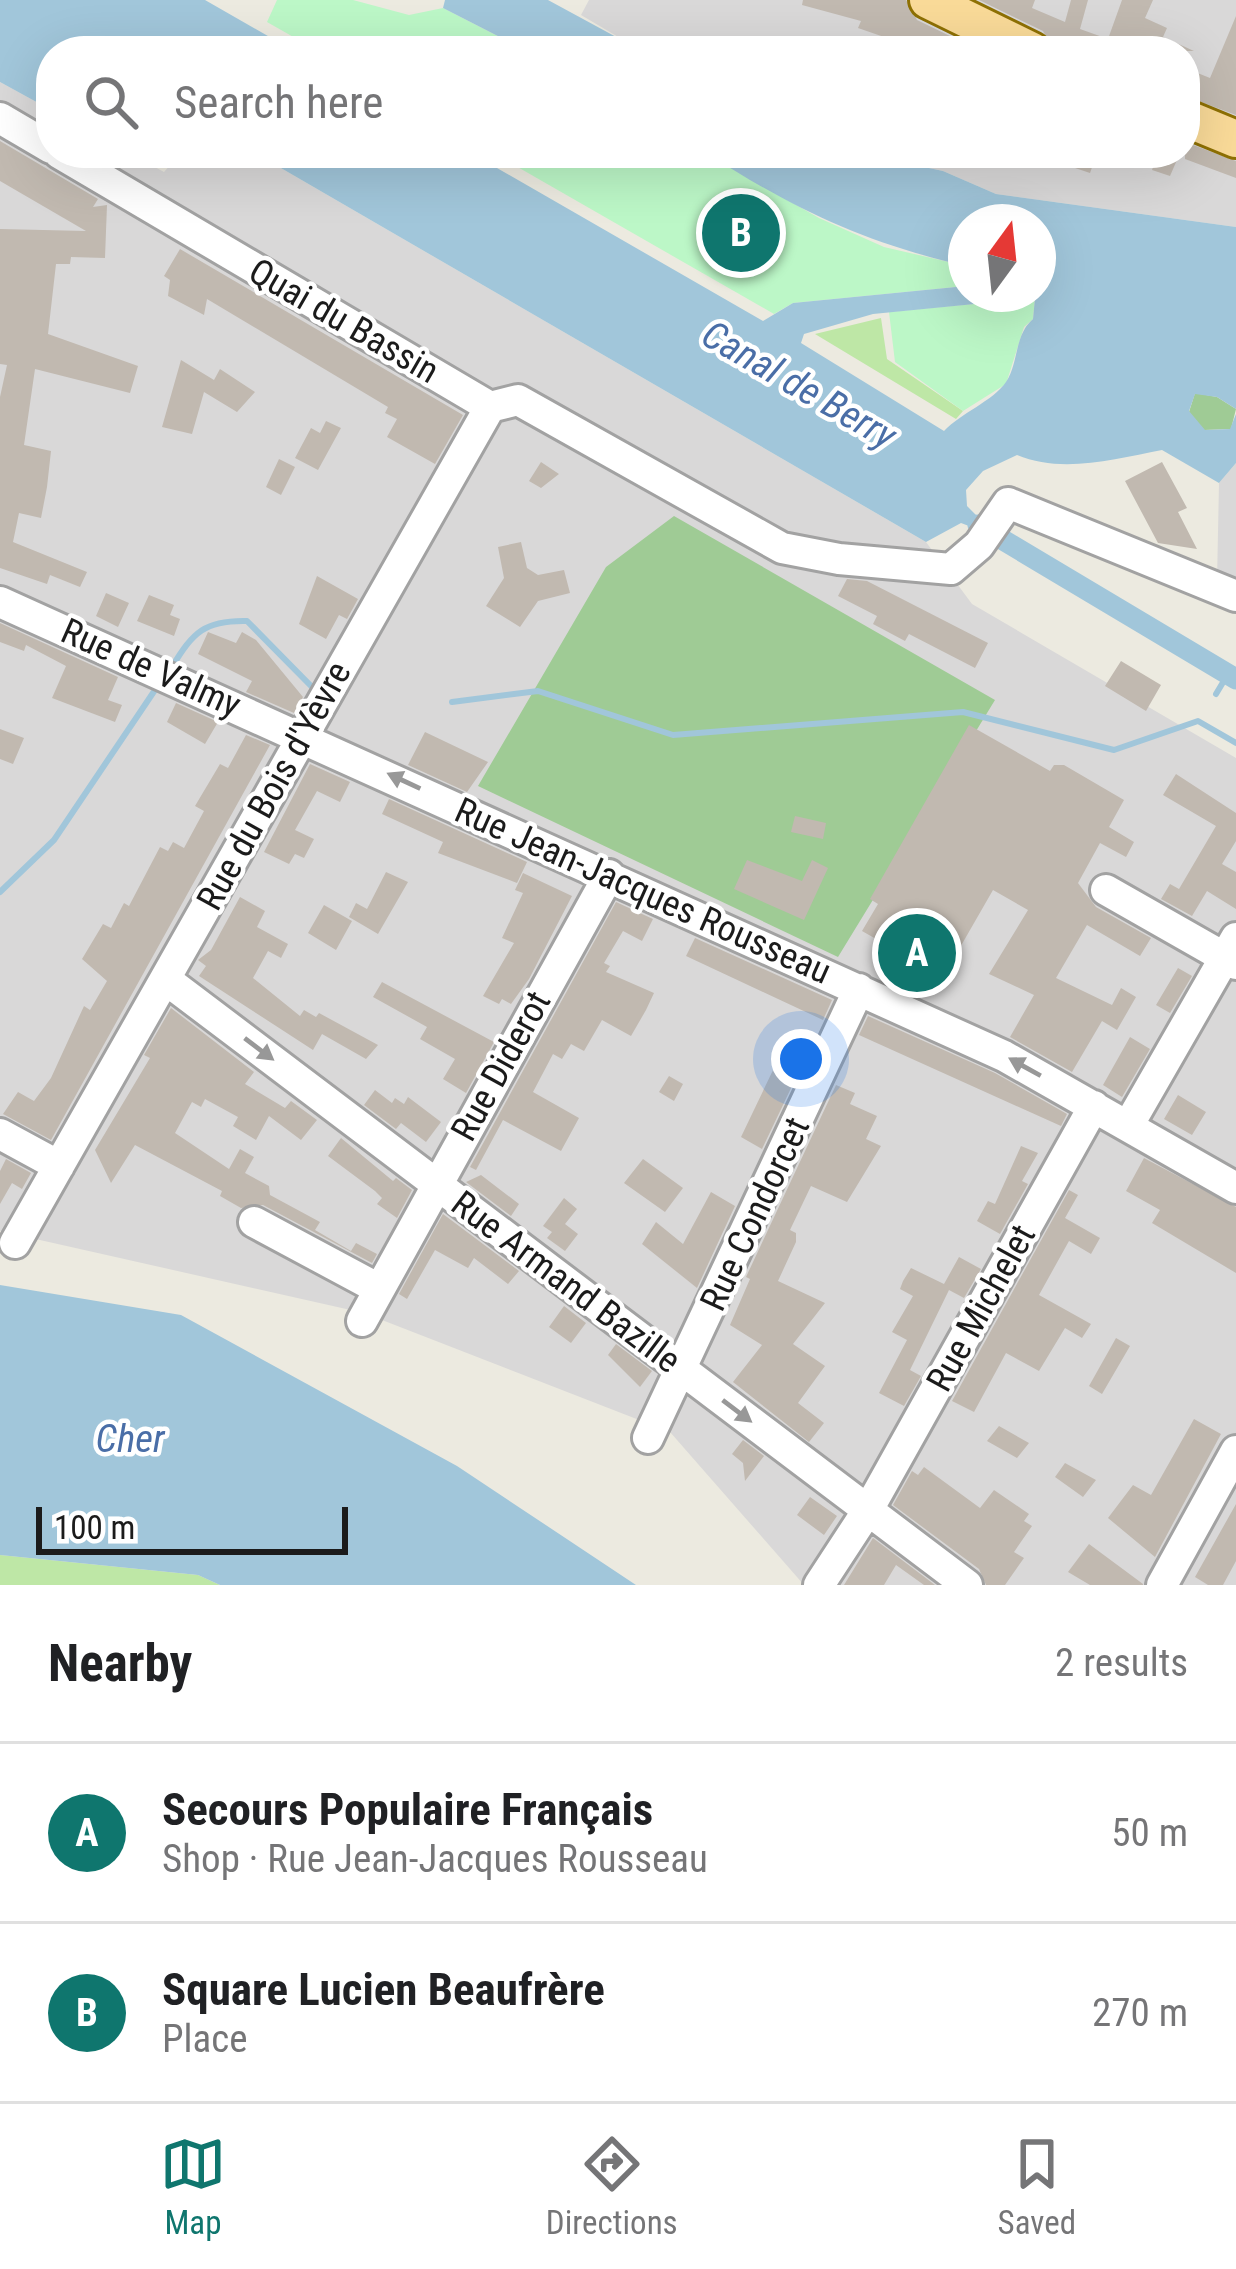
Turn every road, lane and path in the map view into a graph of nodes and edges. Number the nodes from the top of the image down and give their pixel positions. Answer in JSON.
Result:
{"nodes":[{"id":1,"x":928,"y":0,"type":"edge"},
{"id":2,"x":1001,"y":36,"type":"edge"},
{"id":3,"x":0,"y":118,"type":"edge"},
{"id":4,"x":1200,"y":124,"type":"edge"},
{"id":5,"x":36,"y":139,"type":"edge"},
{"id":6,"x":1236,"y":139,"type":"edge"},
{"id":7,"x":85,"y":168,"type":"edge"},
{"id":8,"x":490,"y":406,"type":"junction"},
{"id":9,"x":1236,"y":596,"type":"edge"},
{"id":10,"x":0,"y":602,"type":"edge"},
{"id":11,"x":302,"y":735,"type":"junction"},
{"id":12,"x":609,"y":875,"type":"junction"},
{"id":13,"x":1106,"y":890,"type":"dead end"},
{"id":14,"x":1232,"y":953,"type":"edge"},
{"id":15,"x":165,"y":979,"type":"junction"},
{"id":16,"x":859,"y":989,"type":"junction"},
{"id":17,"x":1094,"y":1106,"type":"junction"},
{"id":18,"x":1128,"y":1126,"type":"junction"},
{"id":19,"x":0,"y":1134,"type":"edge"},
{"id":20,"x":59,"y":1166,"type":"junction"},
{"id":21,"x":435,"y":1183,"type":"junction"},
{"id":22,"x":1236,"y":1188,"type":"edge"},
{"id":23,"x":254,"y":1222,"type":"dead end"},
{"id":24,"x":15,"y":1243,"type":"dead end"},
{"id":25,"x":379,"y":1289,"type":"junction"},
{"id":26,"x":362,"y":1322,"type":"dead end"},
{"id":27,"x":682,"y":1370,"type":"junction"},
{"id":28,"x":648,"y":1438,"type":"dead end"},
{"id":29,"x":1236,"y":1451,"type":"edge"},
{"id":30,"x":868,"y":1510,"type":"junction"},
{"id":31,"x":819,"y":1585,"type":"edge"},
{"id":32,"x":967,"y":1585,"type":"edge"},
{"id":33,"x":1162,"y":1585,"type":"edge"}],
"edges":[{"from":1,"to":2,"type":"main road"},
{"from":3,"to":5,"type":"street"},
{"from":4,"to":6,"type":"main road"},
{"from":7,"to":8,"type":"street","name":"Quai du Bassin"},
{"from":8,"to":9,"type":"street","name":"Quai du Bassin"},
{"from":8,"to":11,"type":"street","name":"Rue du Bois d'Yèvre"},
{"from":10,"to":11,"type":"street","name":"Rue de Valmy"},
{"from":12,"to":11,"type":"street","name":"Rue Jean-Jacques Rousseau","one_way":true},
{"from":11,"to":15,"type":"street","name":"Rue du Bois d'Yèvre"},
{"from":12,"to":16,"type":"street","name":"Rue Jean-Jacques Rousseau"},
{"from":12,"to":21,"type":"street","name":"Rue Diderot"},
{"from":13,"to":14,"type":"street"},
{"from":14,"to":18,"type":"street"},
{"from":15,"to":20,"type":"street","name":"Rue du Bois d'Yèvre"},
{"from":15,"to":21,"type":"street","name":"Rue Armand Bazille","one_way":true},
{"from":17,"to":16,"type":"street","name":"Rue Jean-Jacques Rousseau","one_way":true},
{"from":16,"to":27,"type":"street","name":"Rue Condorcet"},
{"from":17,"to":18,"type":"street","name":"Rue Jean-Jacques Rousseau"},
{"from":17,"to":30,"type":"street","name":"Rue Michelet"},
{"from":18,"to":22,"type":"street","name":"Rue Jean-Jacques Rousseau"},
{"from":19,"to":20,"type":"street"},
{"from":20,"to":24,"type":"street","name":"Rue du Bois d'Yèvre"},
{"from":21,"to":25,"type":"street","name":"Rue Diderot"},
{"from":21,"to":27,"type":"street","name":"Rue Armand Bazille"},
{"from":23,"to":25,"type":"street"},
{"from":25,"to":26,"type":"street","name":"Rue Diderot"},
{"from":27,"to":28,"type":"street","name":"Rue Condorcet"},
{"from":27,"to":30,"type":"street","name":"Rue Armand Bazille","one_way":true},
{"from":29,"to":33,"type":"street"},
{"from":30,"to":31,"type":"street","name":"Rue Michelet"},
{"from":30,"to":32,"type":"street","name":"Rue Armand Bazille"}]}
